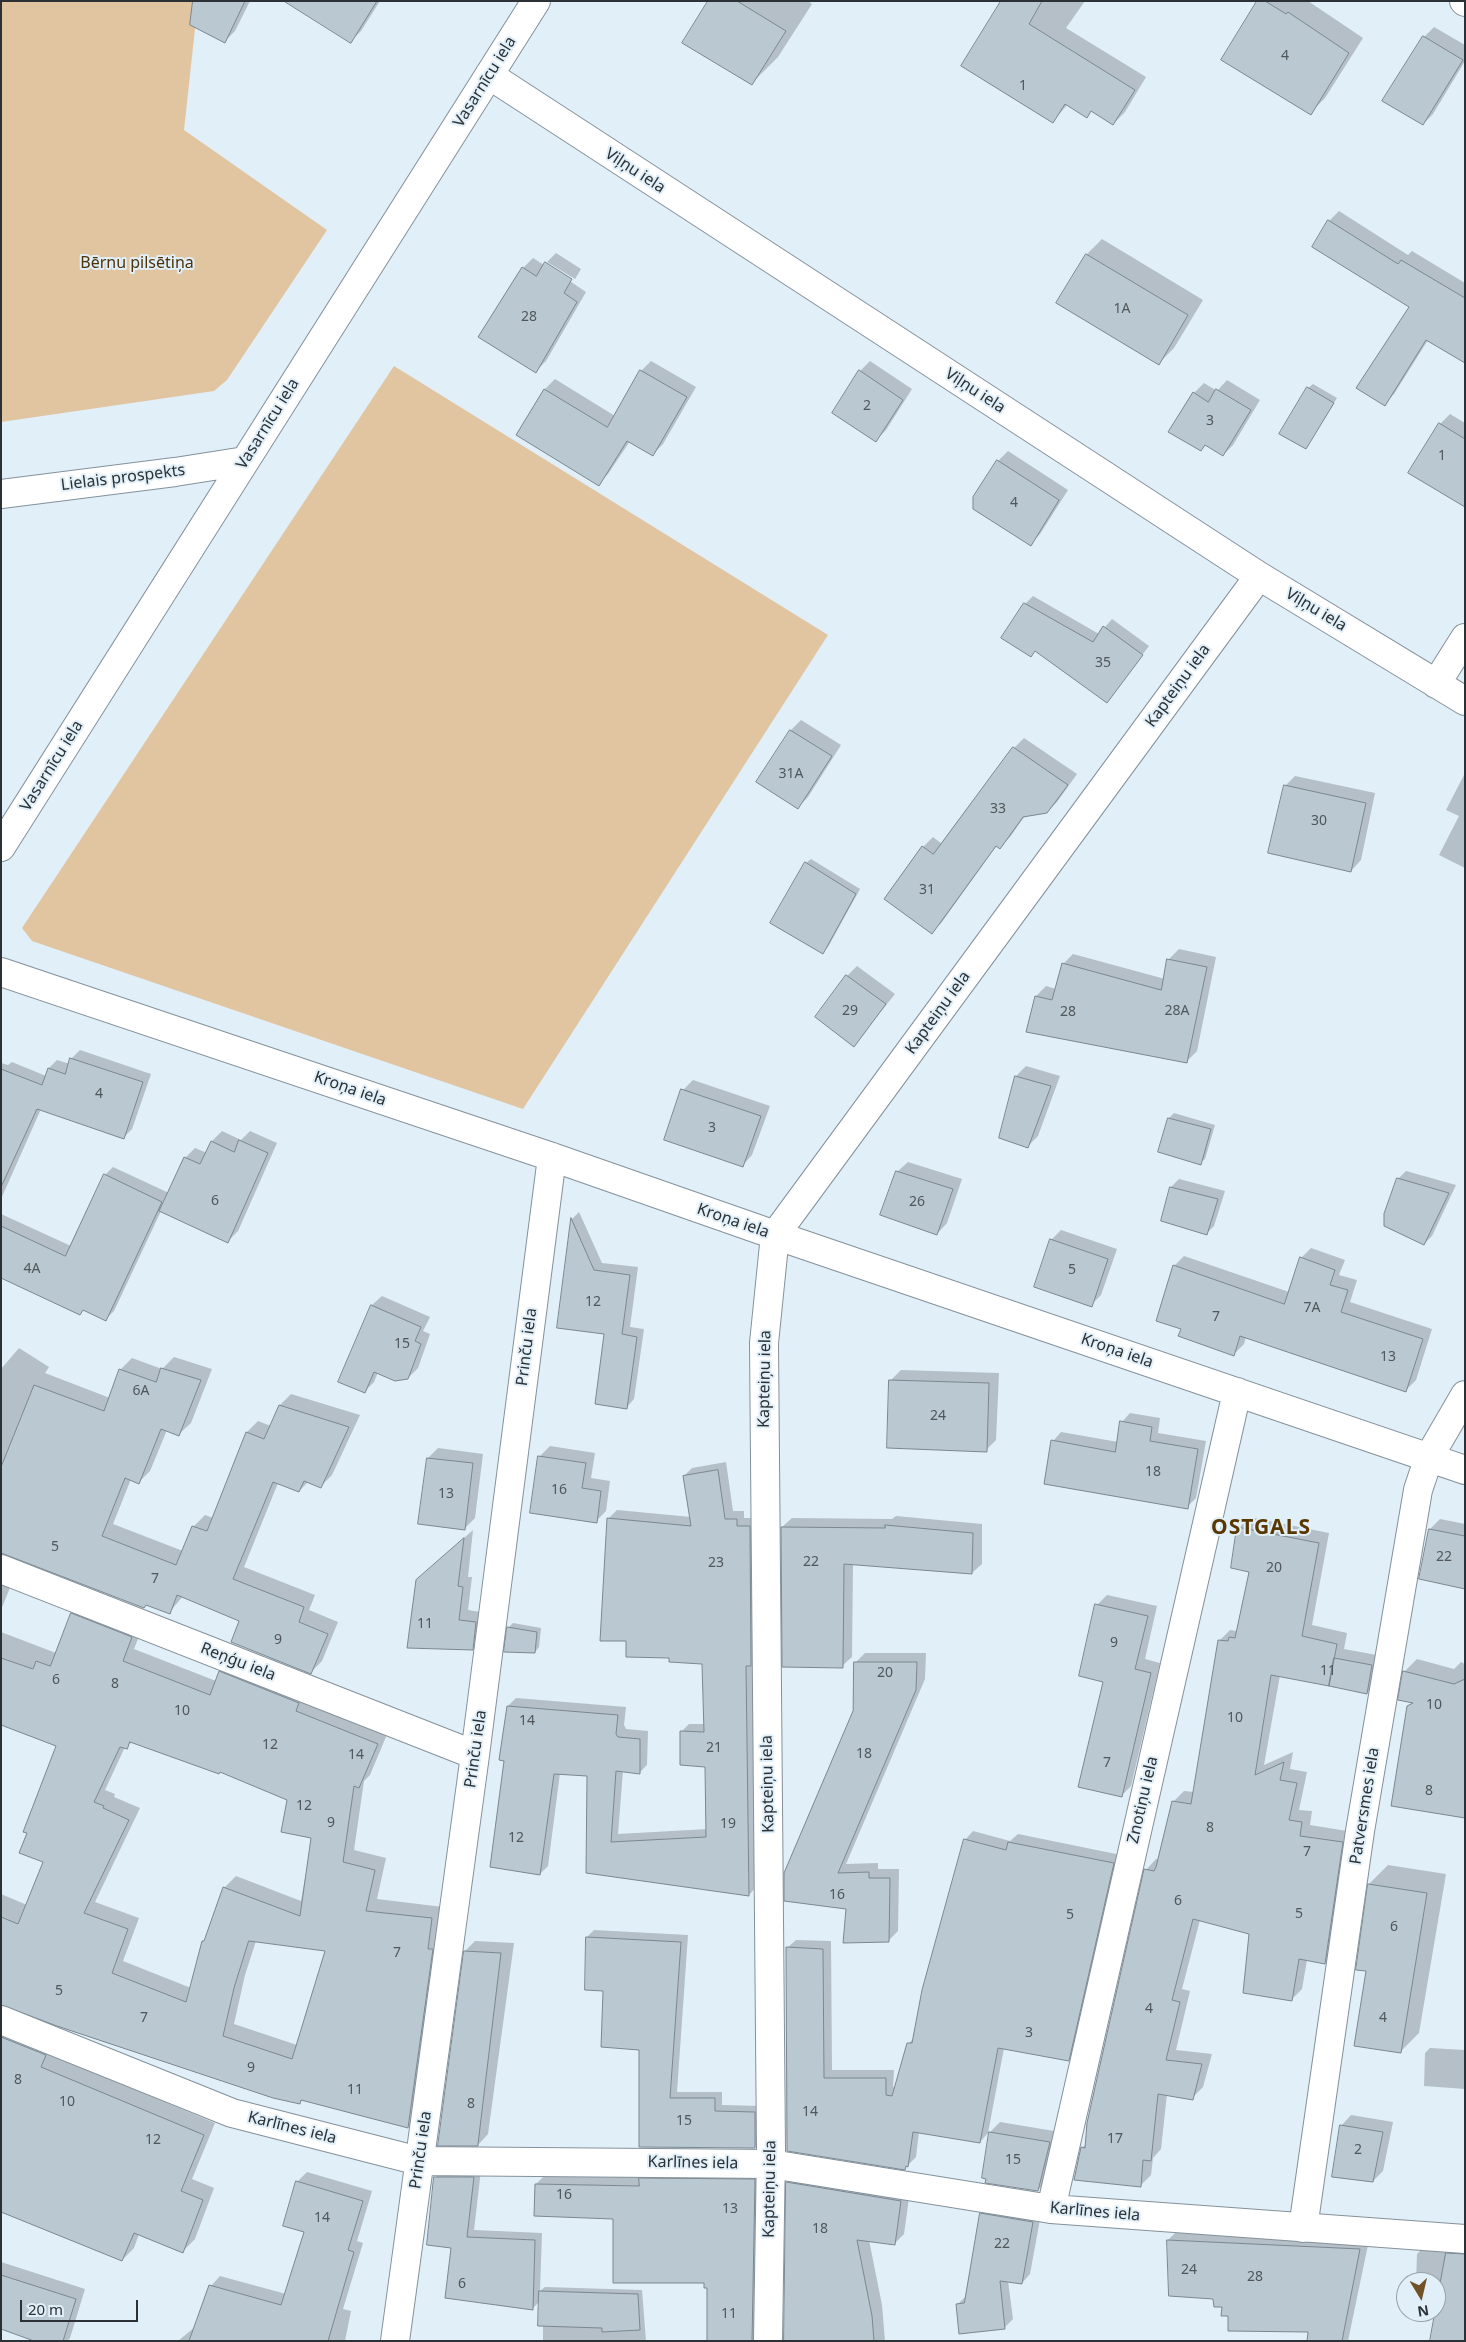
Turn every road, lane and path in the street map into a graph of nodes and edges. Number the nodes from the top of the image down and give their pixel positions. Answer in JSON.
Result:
{"nodes":[{"id":1,"x":536,"y":1,"type":"edge"},
{"id":2,"x":489,"y":75,"type":"junction"},
{"id":3,"x":245,"y":461,"type":"junction"},
{"id":4,"x":1,"y":494,"type":"edge"},
{"id":5,"x":1259,"y":576,"type":"junction"},
{"id":6,"x":1465,"y":638,"type":"edge"},
{"id":7,"x":1436,"y":684,"type":"junction"},
{"id":8,"x":1465,"y":701,"type":"edge"},
{"id":9,"x":1,"y":847,"type":"edge"},
{"id":10,"x":1,"y":972,"type":"edge"},
{"id":11,"x":552,"y":1157,"type":"junction"},
{"id":12,"x":775,"y":1235,"type":"junction"},
{"id":13,"x":1237,"y":1392,"type":"junction"},
{"id":14,"x":1465,"y":1395,"type":"edge"},
{"id":15,"x":1429,"y":1457,"type":"junction"},
{"id":16,"x":1465,"y":1470,"type":"edge"},
{"id":17,"x":1,"y":1569,"type":"edge"},
{"id":18,"x":475,"y":1755,"type":"junction"},
{"id":19,"x":1,"y":2020,"type":"edge"},
{"id":20,"x":419,"y":2161,"type":"junction"},
{"id":21,"x":771,"y":2164,"type":"junction"},
{"id":22,"x":1051,"y":2209,"type":"junction"},
{"id":23,"x":1303,"y":2228,"type":"junction"},
{"id":24,"x":1465,"y":2240,"type":"edge"},
{"id":25,"x":395,"y":2341,"type":"edge"},
{"id":26,"x":768,"y":2341,"type":"edge"}],
"edges":[{"from":1,"to":2,"type":"street","name":"Vasarnīcu iela"},
{"from":2,"to":3,"type":"street","name":"Vasarnīcu iela"},
{"from":2,"to":5,"type":"street","name":"Viļņu iela"},
{"from":3,"to":4,"type":"street","name":"Lielais prospekts"},
{"from":3,"to":9,"type":"street","name":"Vasarnīcu iela"},
{"from":5,"to":7,"type":"street","name":"Viļņu iela"},
{"from":5,"to":12,"type":"street","name":"Kapteiņu iela"},
{"from":6,"to":7,"type":"street"},
{"from":7,"to":8,"type":"street","name":"Viļņu iela"},
{"from":10,"to":11,"type":"street","name":"Kroņa iela"},
{"from":11,"to":12,"type":"street","name":"Kroņa iela"},
{"from":11,"to":18,"type":"street","name":"Prinču iela"},
{"from":12,"to":13,"type":"street","name":"Kroņa iela"},
{"from":12,"to":21,"type":"street","name":"Kapteiņu iela"},
{"from":13,"to":15,"type":"street","name":"Kroņa iela"},
{"from":13,"to":22,"type":"street","name":"Znotiņu iela"},
{"from":14,"to":15,"type":"street","name":"Patversmes iela"},
{"from":15,"to":16,"type":"street","name":"Kroņa iela"},
{"from":15,"to":23,"type":"street","name":"Patversmes iela"},
{"from":17,"to":18,"type":"street","name":"Reņģu iela"},
{"from":18,"to":20,"type":"street","name":"Prinču iela"},
{"from":19,"to":20,"type":"street","name":"Karlīnes iela"},
{"from":20,"to":21,"type":"street","name":"Karlīnes iela"},
{"from":20,"to":25,"type":"street","name":"Prinču iela"},
{"from":21,"to":22,"type":"street","name":"Karlīnes iela"},
{"from":21,"to":26,"type":"street","name":"Kapteiņu iela"},
{"from":22,"to":23,"type":"street","name":"Karlīnes iela"},
{"from":23,"to":24,"type":"street","name":"Karlīnes iela"}]}
